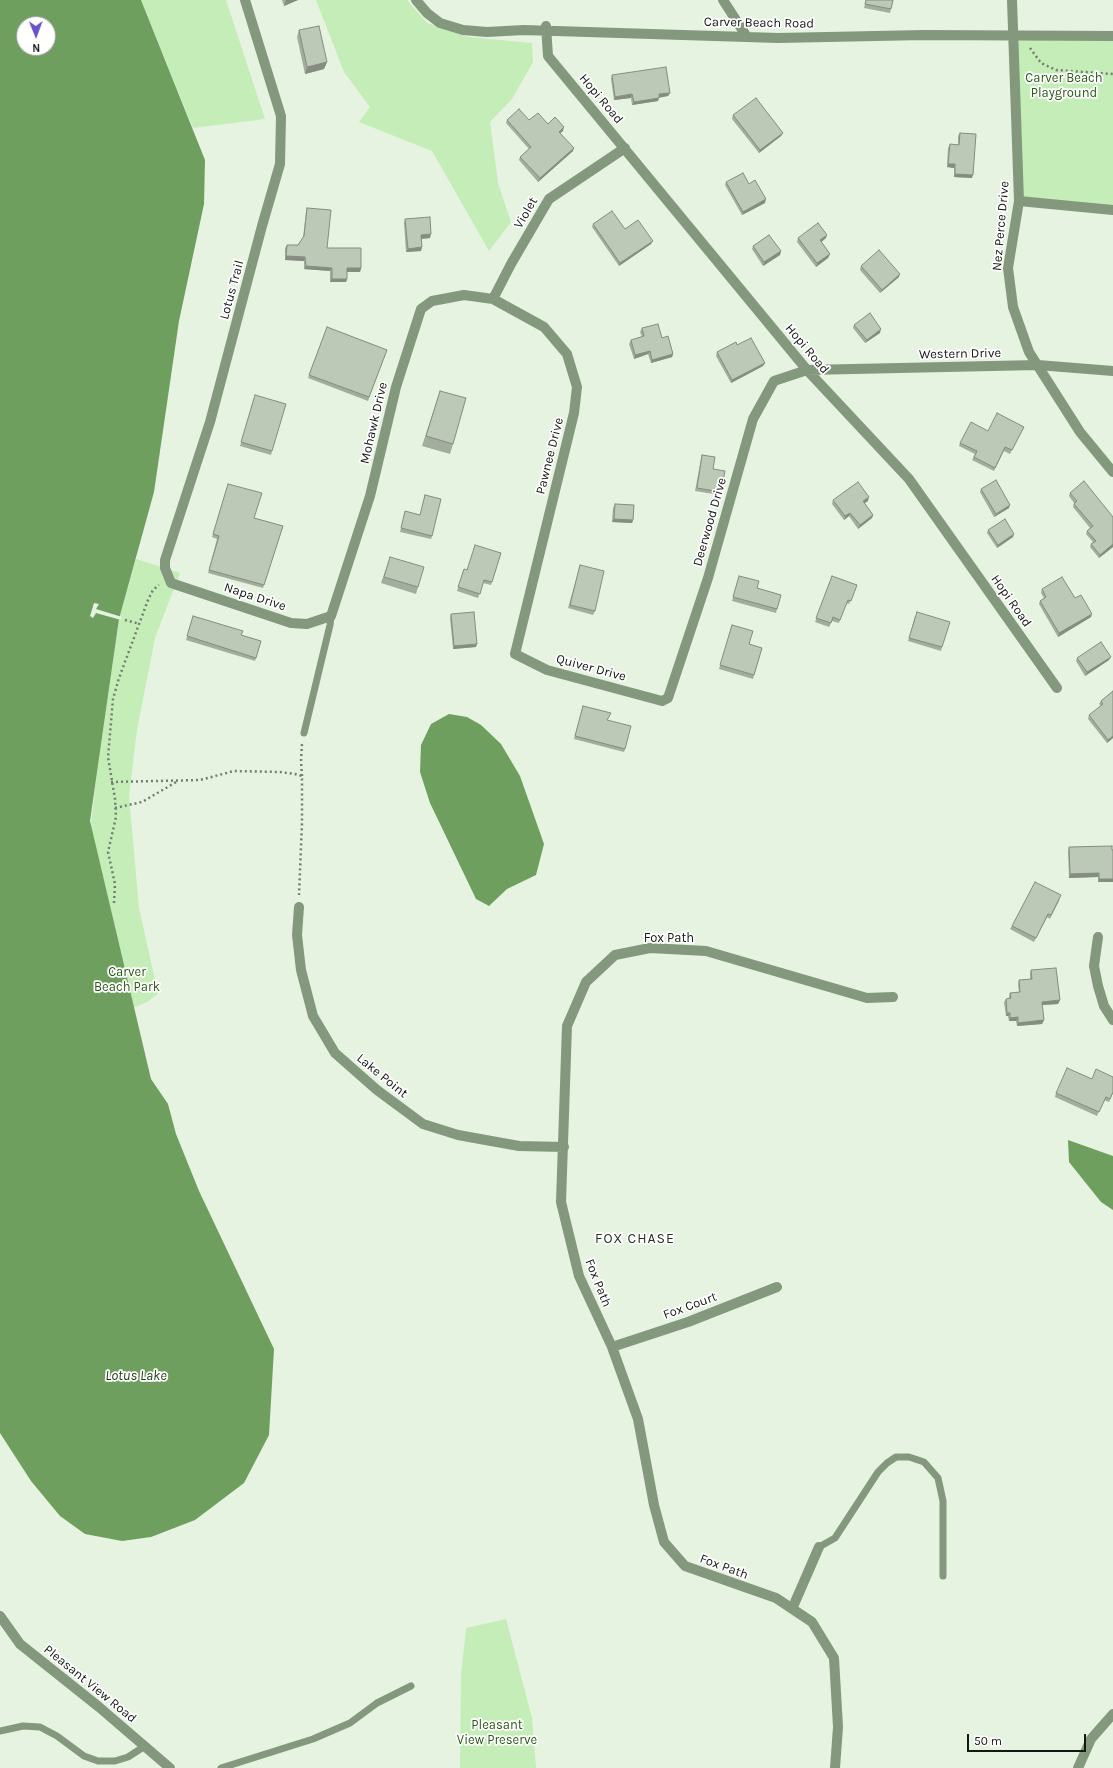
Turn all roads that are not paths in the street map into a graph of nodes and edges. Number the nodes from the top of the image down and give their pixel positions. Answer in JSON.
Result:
{"nodes":[{"id":1,"x":246,"y":0,"type":"edge"},
{"id":2,"x":416,"y":0,"type":"edge"},
{"id":3,"x":722,"y":0,"type":"edge"},
{"id":4,"x":1012,"y":0,"type":"edge"},
{"id":5,"x":546,"y":28,"type":"junction"},
{"id":6,"x":1014,"y":36,"type":"junction"},
{"id":7,"x":1113,"y":36,"type":"edge"},
{"id":8,"x":747,"y":37,"type":"junction"},
{"id":9,"x":625,"y":148,"type":"junction"},
{"id":10,"x":1019,"y":201,"type":"junction"},
{"id":11,"x":1113,"y":210,"type":"edge"},
{"id":12,"x":493,"y":299,"type":"junction"},
{"id":13,"x":1038,"y":365,"type":"junction"},
{"id":14,"x":807,"y":370,"type":"junction"},
{"id":15,"x":1113,"y":371,"type":"edge"},
{"id":16,"x":1113,"y":472,"type":"edge"},
{"id":17,"x":170,"y":580,"type":"joint"},
{"id":18,"x":331,"y":616,"type":"junction"},
{"id":19,"x":515,"y":654,"type":"joint"},
{"id":20,"x":1056,"y":688,"type":"dead end"},
{"id":21,"x":662,"y":701,"type":"joint"},
{"id":22,"x":304,"y":733,"type":"road end"},
{"id":23,"x":299,"y":907,"type":"road end"},
{"id":24,"x":1098,"y":937,"type":"dead end"},
{"id":25,"x":893,"y":996,"type":"dead end"},
{"id":26,"x":1113,"y":1020,"type":"edge"},
{"id":27,"x":564,"y":1147,"type":"junction"},
{"id":28,"x":776,"y":1287,"type":"dead end"},
{"id":29,"x":612,"y":1347,"type":"junction"},
{"id":30,"x":819,"y":1547,"type":"joint"},
{"id":31,"x":943,"y":1576,"type":"dead end"},
{"id":32,"x":792,"y":1609,"type":"junction"},
{"id":33,"x":0,"y":1616,"type":"edge"},
{"id":34,"x":411,"y":1686,"type":"dead end"},
{"id":35,"x":1113,"y":1714,"type":"edge"},
{"id":36,"x":0,"y":1731,"type":"edge"},
{"id":37,"x":144,"y":1746,"type":"junction"},
{"id":38,"x":170,"y":1768,"type":"edge"},
{"id":39,"x":221,"y":1768,"type":"edge"},
{"id":40,"x":835,"y":1768,"type":"edge"},
{"id":41,"x":1078,"y":1768,"type":"edge"}],
"edges":[{"from":1,"to":17,"type":"street","name":"Lotus Trail"},
{"from":2,"to":5,"type":"street","name":"Carver Beach Road"},
{"from":3,"to":8,"type":"street"},
{"from":4,"to":6,"type":"street","name":"Nez Perce Drive"},
{"from":5,"to":8,"type":"street","name":"Carver Beach Road"},
{"from":5,"to":9,"type":"street","name":"Hopi Road"},
{"from":6,"to":7,"type":"street","name":"Carver Beach Road"},
{"from":6,"to":8,"type":"street","name":"Carver Beach Road"},
{"from":6,"to":10,"type":"street","name":"Nez Perce Drive"},
{"from":9,"to":12,"type":"street","name":"Violet"},
{"from":9,"to":14,"type":"street","name":"Hopi Road"},
{"from":10,"to":11,"type":"street"},
{"from":10,"to":13,"type":"street","name":"Nez Perce Drive"},
{"from":12,"to":18,"type":"street","name":"Mohawk Drive"},
{"from":12,"to":19,"type":"street","name":"Pawnee Drive"},
{"from":13,"to":14,"type":"street","name":"Western Drive"},
{"from":13,"to":15,"type":"street","name":"Western Drive"},
{"from":13,"to":16,"type":"street","name":"Nez Perce Drive"},
{"from":14,"to":20,"type":"street","name":"Hopi Road"},
{"from":14,"to":21,"type":"street","name":"Deerwood Drive"},
{"from":17,"to":18,"type":"street","name":"Napa Drive"},
{"from":18,"to":22,"type":"lane"},
{"from":19,"to":21,"type":"street","name":"Quiver Drive"},
{"from":23,"to":27,"type":"street","name":"Lake Point"},
{"from":24,"to":26,"type":"street"},
{"from":25,"to":27,"type":"street","name":"Fox Path"},
{"from":27,"to":29,"type":"street","name":"Fox Path"},
{"from":28,"to":29,"type":"street","name":"Fox Court"},
{"from":29,"to":32,"type":"street","name":"Fox Path"},
{"from":30,"to":31,"type":"lane"},
{"from":30,"to":32,"type":"street"},
{"from":32,"to":40,"type":"street","name":"Fox Path"},
{"from":33,"to":37,"type":"street","name":"Pleasant View Road"},
{"from":34,"to":39,"type":"lane"},
{"from":35,"to":41,"type":"street"},
{"from":36,"to":37,"type":"lane"},
{"from":37,"to":38,"type":"street","name":"Pleasant View Road"}]}
